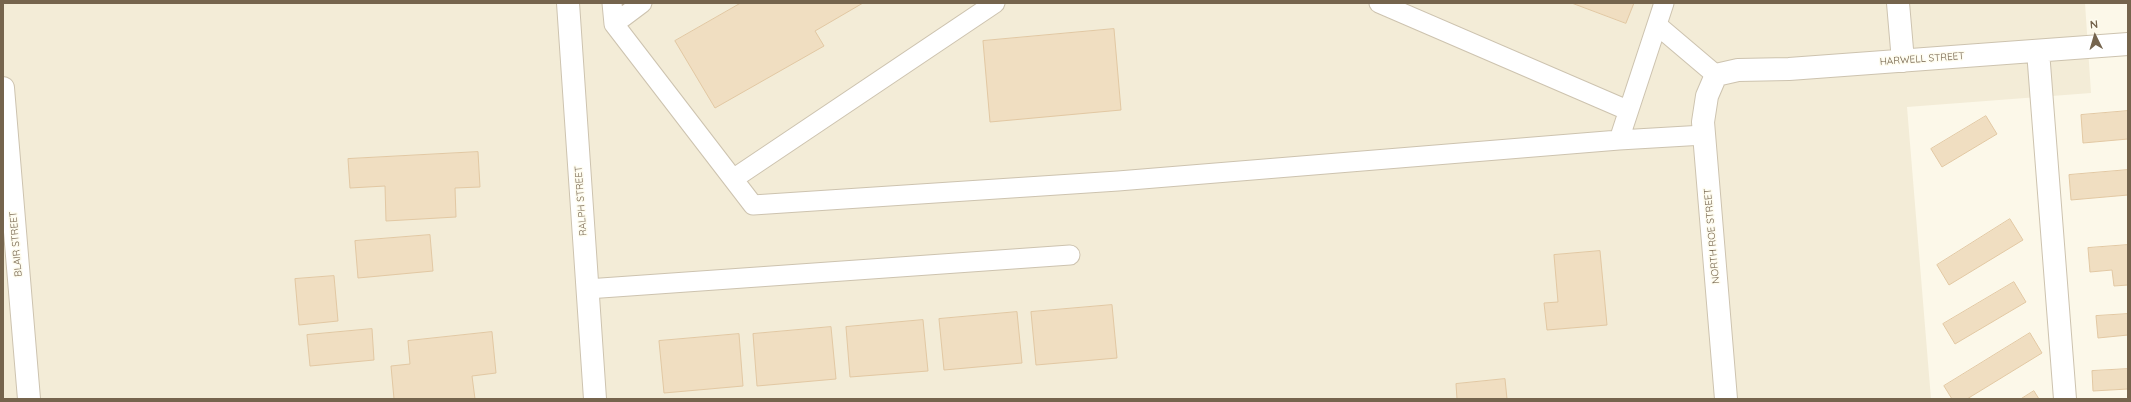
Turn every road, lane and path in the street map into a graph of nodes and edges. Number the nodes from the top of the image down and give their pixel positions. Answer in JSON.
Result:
{"nodes":[{"id":1,"x":568,"y":3,"type":"edge"},
{"id":2,"x":612,"y":3,"type":"edge"},
{"id":3,"x":642,"y":3,"type":"edge"},
{"id":4,"x":995,"y":3,"type":"edge"},
{"id":5,"x":1379,"y":3,"type":"edge"},
{"id":6,"x":1664,"y":3,"type":"edge"},
{"id":7,"x":1898,"y":3,"type":"edge"},
{"id":8,"x":614,"y":24,"type":"junction"},
{"id":9,"x":1657,"y":25,"type":"junction"},
{"id":10,"x":2128,"y":44,"type":"edge"},
{"id":11,"x":2038,"y":50,"type":"junction"},
{"id":12,"x":1903,"y":61,"type":"junction"},
{"id":13,"x":1716,"y":75,"type":"junction"},
{"id":14,"x":3,"y":88,"type":"edge"},
{"id":15,"x":1627,"y":110,"type":"junction"},
{"id":16,"x":1704,"y":135,"type":"junction"},
{"id":17,"x":1619,"y":140,"type":"junction"},
{"id":18,"x":734,"y":179,"type":"junction"},
{"id":19,"x":1070,"y":255,"type":"dead end"},
{"id":20,"x":587,"y":289,"type":"junction"},
{"id":21,"x":29,"y":399,"type":"edge"},
{"id":22,"x":595,"y":399,"type":"edge"},
{"id":23,"x":1726,"y":399,"type":"edge"},
{"id":24,"x":2065,"y":399,"type":"edge"}],
"edges":[{"from":1,"to":20,"type":"street","name":"RALPH STREET"},
{"from":2,"to":8,"type":"lane"},
{"from":3,"to":8,"type":"lane"},
{"from":4,"to":18,"type":"lane"},
{"from":5,"to":15,"type":"lane"},
{"from":6,"to":9,"type":"lane"},
{"from":7,"to":12,"type":"street"},
{"from":8,"to":18,"type":"lane"},
{"from":9,"to":13,"type":"lane"},
{"from":9,"to":15,"type":"lane"},
{"from":10,"to":11,"type":"street","name":"HARWELL STREET"},
{"from":11,"to":12,"type":"street","name":"HARWELL STREET"},
{"from":11,"to":24,"type":"street"},
{"from":12,"to":13,"type":"street","name":"HARWELL STREET"},
{"from":13,"to":16,"type":"street","name":"NORTH ROE STREET"},
{"from":14,"to":21,"type":"street","name":"BLAIR STREET"},
{"from":15,"to":17,"type":"lane"},
{"from":16,"to":17,"type":"lane"},
{"from":16,"to":23,"type":"street","name":"NORTH ROE STREET"},
{"from":17,"to":18,"type":"lane"},
{"from":19,"to":20,"type":"lane"},
{"from":20,"to":22,"type":"street","name":"RALPH STREET"}]}
